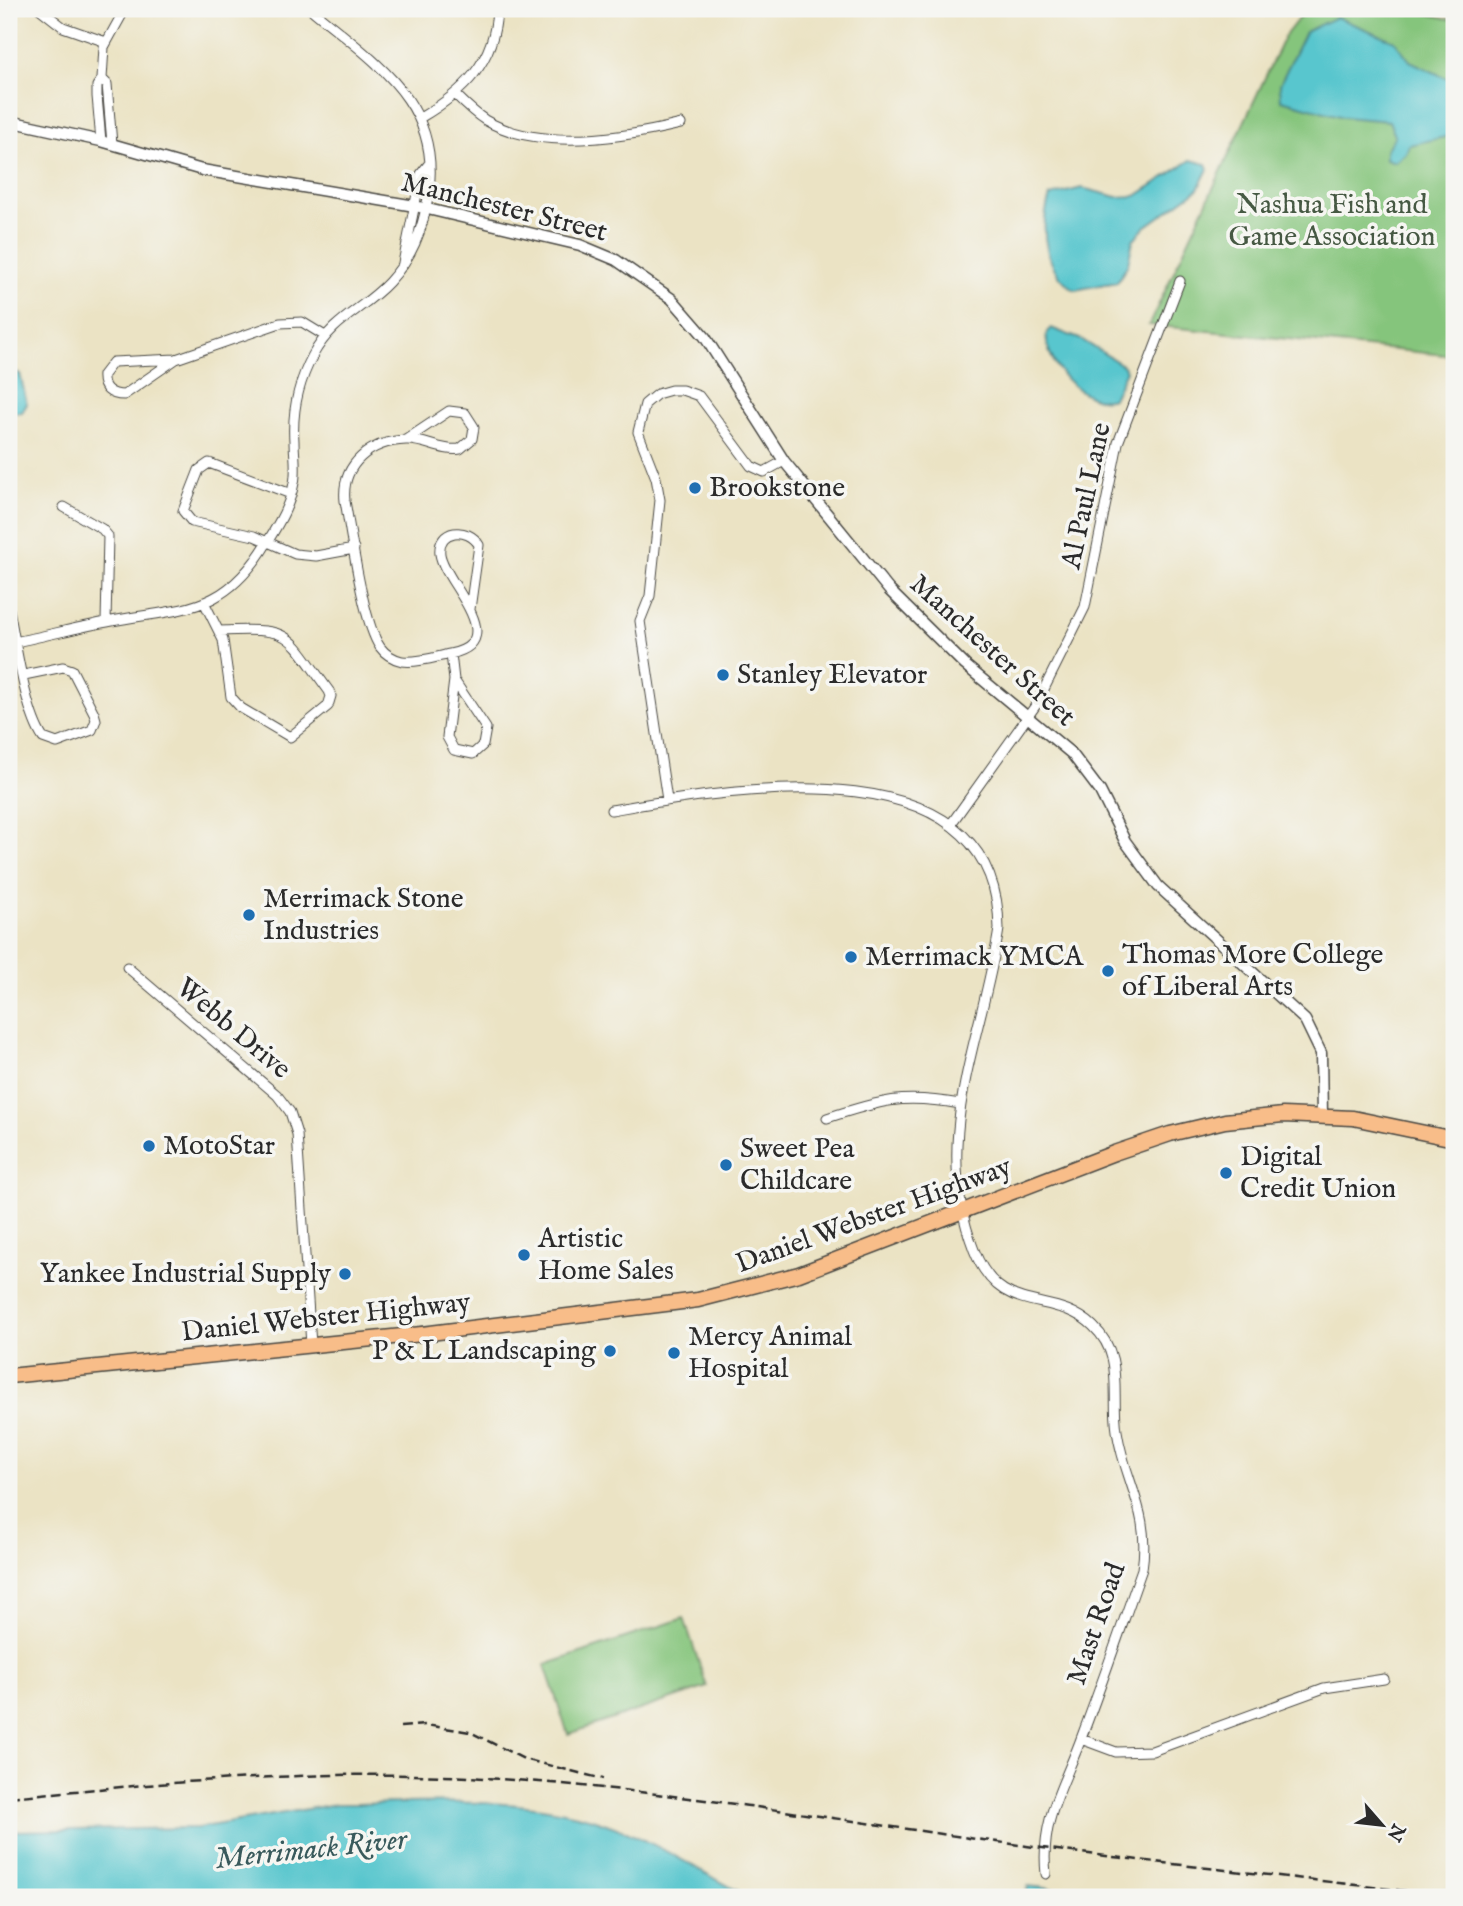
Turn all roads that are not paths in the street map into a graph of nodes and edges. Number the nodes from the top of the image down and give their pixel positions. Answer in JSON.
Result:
{"nodes":[{"id":1,"x":40,"y":9,"type":"edge"},
{"id":2,"x":125,"y":9,"type":"edge"},
{"id":3,"x":311,"y":9,"type":"edge"},
{"id":4,"x":497,"y":9,"type":"edge"},
{"id":5,"x":106,"y":42,"type":"junction"},
{"id":6,"x":456,"y":96,"type":"junction"},
{"id":7,"x":420,"y":118,"type":"junction"},
{"id":8,"x":9,"y":121,"type":"edge"},
{"id":9,"x":681,"y":124,"type":"dead end"},
{"id":10,"x":107,"y":143,"type":"junction"},
{"id":11,"x":420,"y":207,"type":"junction"},
{"id":12,"x":1180,"y":281,"type":"dead end"},
{"id":13,"x":325,"y":336,"type":"junction"},
{"id":14,"x":176,"y":359,"type":"junction"},
{"id":15,"x":407,"y":439,"type":"junction"},
{"id":16,"x":784,"y":461,"type":"junction"},
{"id":17,"x":291,"y":495,"type":"junction"},
{"id":18,"x":64,"y":507,"type":"dead end"},
{"id":19,"x":268,"y":542,"type":"junction"},
{"id":20,"x":354,"y":549,"type":"junction"},
{"id":21,"x":205,"y":604,"type":"junction"},
{"id":22,"x":471,"y":609,"type":"junction"},
{"id":23,"x":9,"y":610,"type":"edge"},
{"id":24,"x":106,"y":622,"type":"junction"},
{"id":25,"x":220,"y":631,"type":"junction"},
{"id":26,"x":12,"y":643,"type":"edge"},
{"id":27,"x":451,"y":654,"type":"junction"},
{"id":28,"x":24,"y":676,"type":"junction"},
{"id":29,"x":454,"y":680,"type":"junction"},
{"id":30,"x":1028,"y":716,"type":"junction"},
{"id":31,"x":667,"y":800,"type":"junction"},
{"id":32,"x":611,"y":810,"type":"dead end"},
{"id":33,"x":951,"y":824,"type":"junction"},
{"id":34,"x":127,"y":967,"type":"dead end"},
{"id":35,"x":960,"y":1104,"type":"junction"},
{"id":36,"x":1321,"y":1117,"type":"junction"},
{"id":37,"x":827,"y":1118,"type":"dead end"},
{"id":38,"x":1454,"y":1139,"type":"edge"},
{"id":39,"x":962,"y":1212,"type":"junction"},
{"id":40,"x":311,"y":1345,"type":"junction"},
{"id":41,"x":9,"y":1376,"type":"edge"},
{"id":42,"x":1384,"y":1679,"type":"dead end"},
{"id":43,"x":1081,"y":1739,"type":"junction"},
{"id":44,"x":1046,"y":1874,"type":"dead end"}],
"edges":[{"from":1,"to":5,"type":"street"},
{"from":2,"to":5,"type":"street"},
{"from":3,"to":7,"type":"street"},
{"from":4,"to":6,"type":"street"},
{"from":5,"to":10,"type":"street"},
{"from":6,"to":7,"type":"street"},
{"from":6,"to":9,"type":"street"},
{"from":7,"to":11,"type":"street"},
{"from":8,"to":10,"type":"street","name":"Manchester Street"},
{"from":10,"to":11,"type":"street","name":"Manchester Street"},
{"from":11,"to":13,"type":"street"},
{"from":11,"to":16,"type":"street","name":"Manchester Street"},
{"from":12,"to":30,"type":"street","name":"Al Paul Lane"},
{"from":13,"to":14,"type":"street"},
{"from":13,"to":17,"type":"street"},
{"from":14,"to":14,"type":"street"},
{"from":15,"to":15,"type":"street"},
{"from":15,"to":20,"type":"street"},
{"from":16,"to":30,"type":"street","name":"Manchester Street"},
{"from":16,"to":31,"type":"street"},
{"from":17,"to":19,"type":"street"},
{"from":17,"to":19,"type":"street"},
{"from":18,"to":24,"type":"street"},
{"from":19,"to":20,"type":"street"},
{"from":19,"to":21,"type":"street"},
{"from":20,"to":27,"type":"street"},
{"from":21,"to":24,"type":"street"},
{"from":21,"to":25,"type":"street"},
{"from":22,"to":22,"type":"street"},
{"from":22,"to":27,"type":"street"},
{"from":23,"to":26,"type":"street"},
{"from":24,"to":26,"type":"street"},
{"from":25,"to":25,"type":"street"},
{"from":26,"to":28,"type":"street"},
{"from":27,"to":29,"type":"street"},
{"from":28,"to":28,"type":"street"},
{"from":29,"to":29,"type":"street"},
{"from":30,"to":33,"type":"street","name":"Al Paul Lane"},
{"from":30,"to":36,"type":"street","name":"Manchester Street"},
{"from":31,"to":32,"type":"street"},
{"from":31,"to":33,"type":"street"},
{"from":33,"to":35,"type":"street","name":"Mast Road"},
{"from":34,"to":40,"type":"street","name":"Webb Drive"},
{"from":35,"to":37,"type":"street"},
{"from":35,"to":39,"type":"street","name":"Mast Road"},
{"from":36,"to":38,"type":"main road","name":"Daniel Webster Highway"},
{"from":36,"to":39,"type":"main road","name":"Daniel Webster Highway"},
{"from":39,"to":40,"type":"main road","name":"Daniel Webster Highway"},
{"from":39,"to":43,"type":"street","name":"Mast Road"},
{"from":40,"to":41,"type":"main road","name":"Daniel Webster Highway"},
{"from":42,"to":43,"type":"street"},
{"from":43,"to":44,"type":"street","name":"Mast Road"}]}
